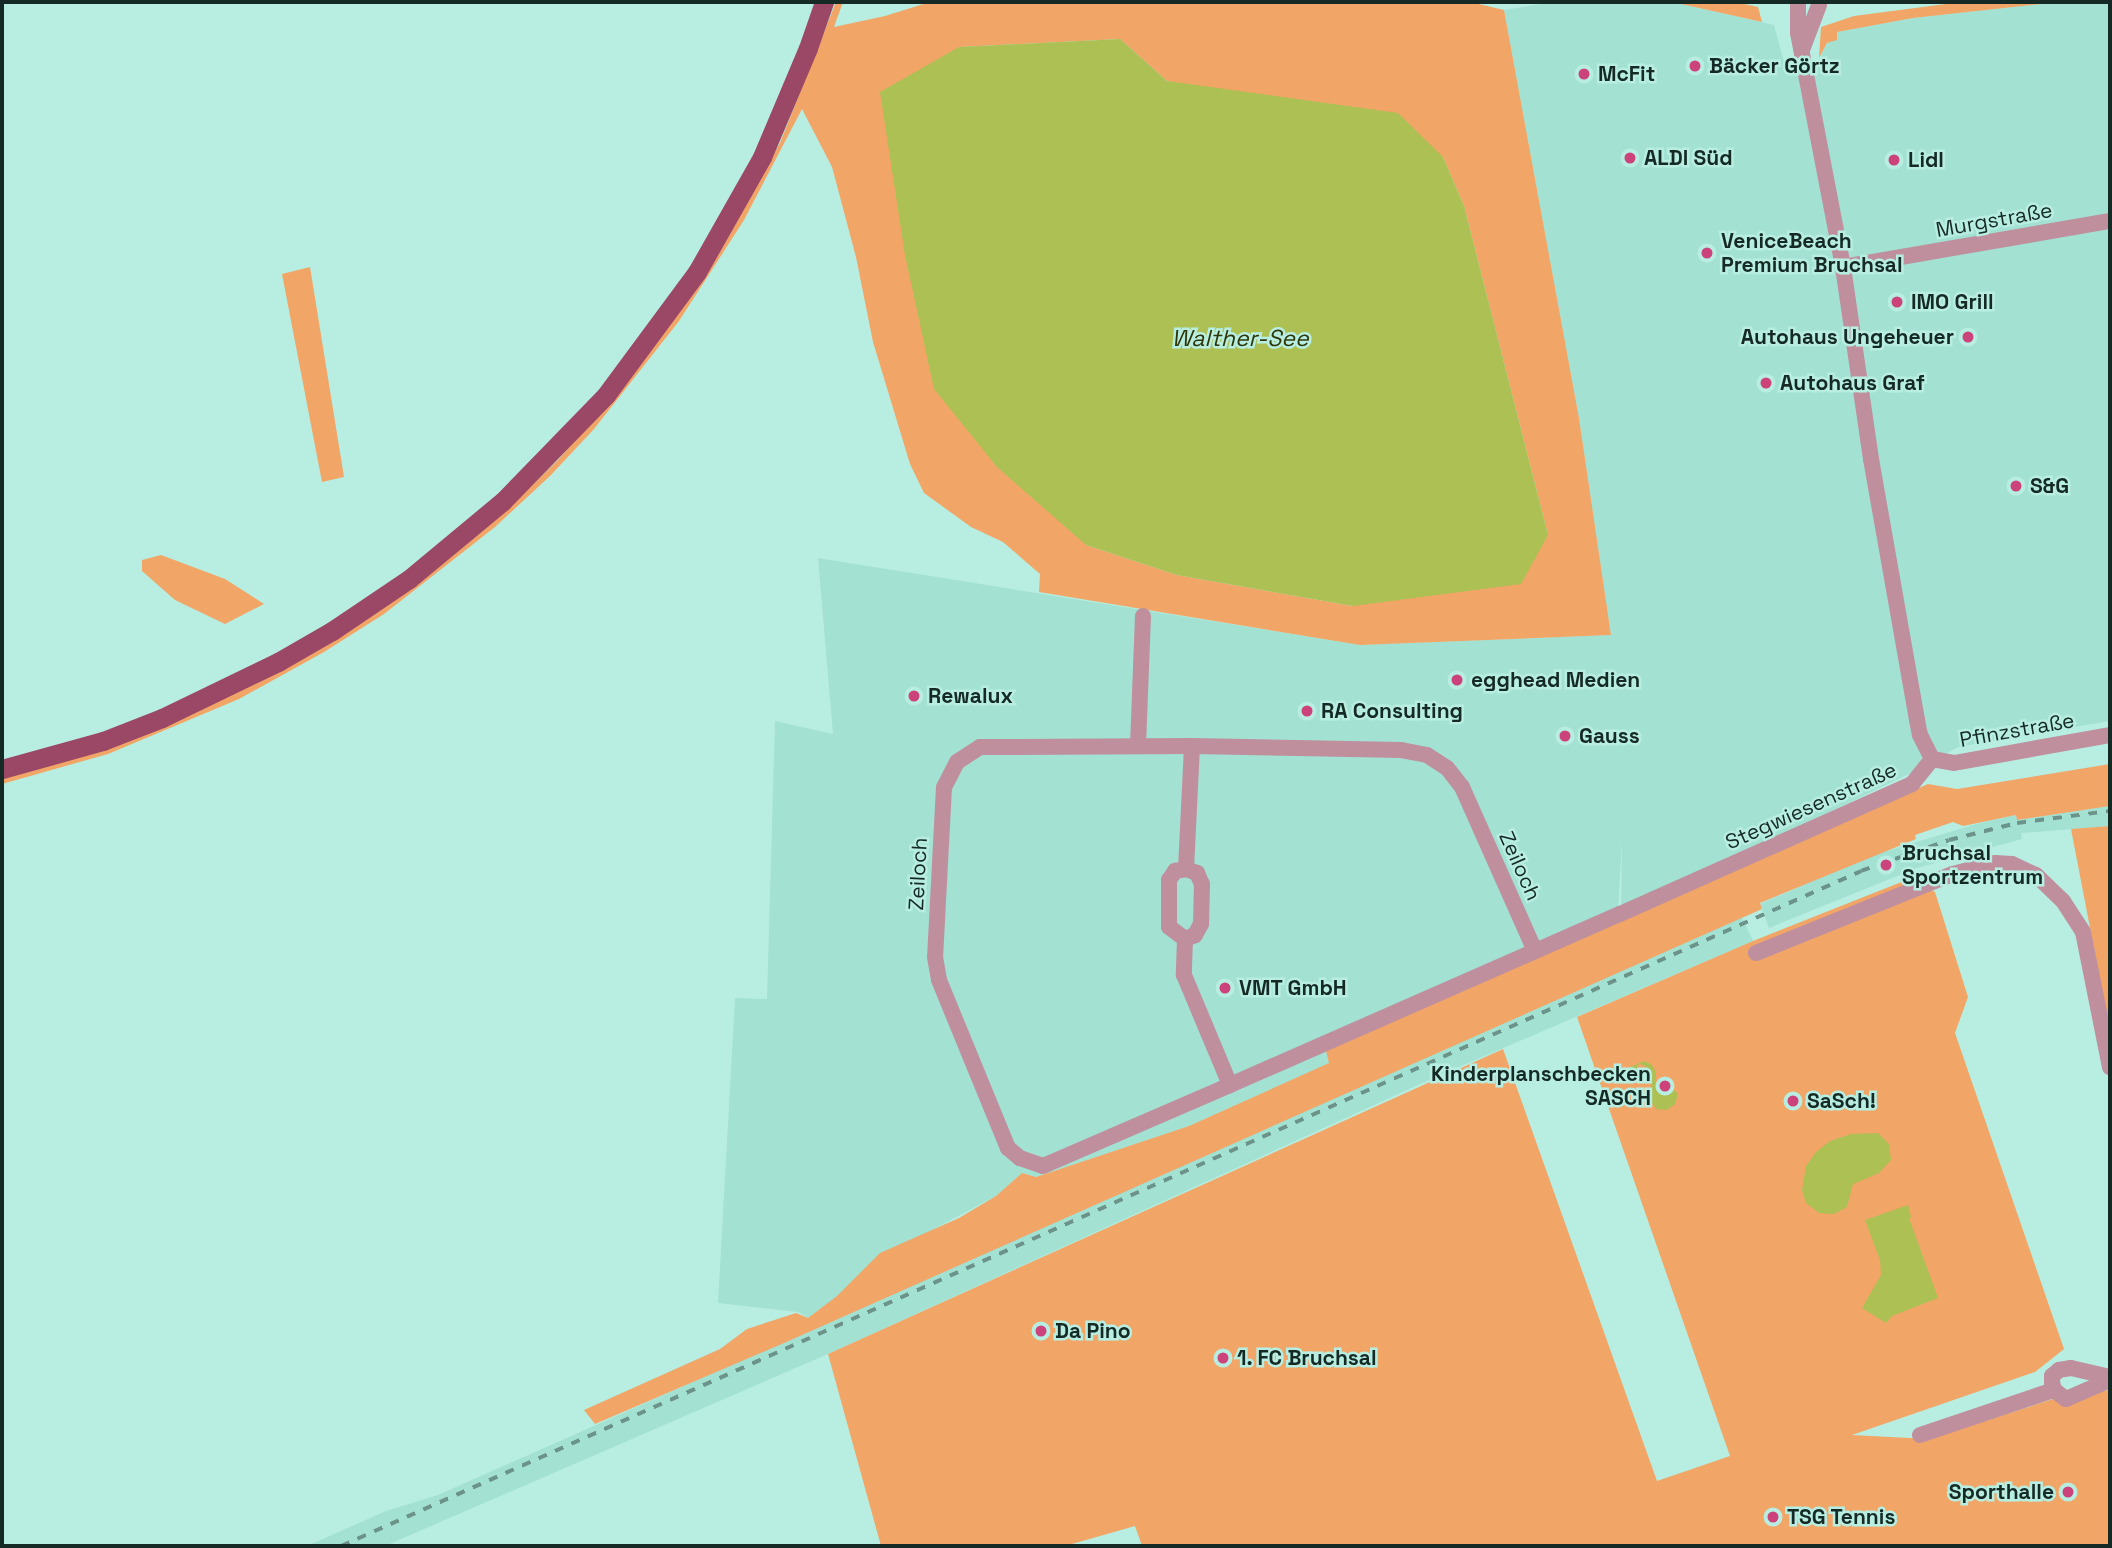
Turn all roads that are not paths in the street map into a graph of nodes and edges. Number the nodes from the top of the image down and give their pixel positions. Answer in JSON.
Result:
{"nodes":[{"id":1,"x":824,"y":2,"type":"edge"},
{"id":2,"x":1799,"y":2,"type":"edge"},
{"id":3,"x":1822,"y":3,"type":"edge"},
{"id":4,"x":1802,"y":50,"type":"junction"},
{"id":5,"x":2110,"y":222,"type":"edge"},
{"id":6,"x":1843,"y":267,"type":"junction"},
{"id":7,"x":1143,"y":616,"type":"dead end"},
{"id":8,"x":2110,"y":735,"type":"edge"},
{"id":9,"x":1138,"y":746,"type":"junction"},
{"id":10,"x":1192,"y":746,"type":"junction"},
{"id":11,"x":1932,"y":759,"type":"junction"},
{"id":12,"x":2,"y":769,"type":"edge"},
{"id":13,"x":1186,"y":869,"type":"junction"},
{"id":14,"x":1185,"y":939,"type":"junction"},
{"id":15,"x":1535,"y":951,"type":"junction"},
{"id":16,"x":1756,"y":953,"type":"dead end"},
{"id":17,"x":2110,"y":1067,"type":"edge"},
{"id":18,"x":1230,"y":1085,"type":"junction"},
{"id":19,"x":1020,"y":1158,"type":"joint"},
{"id":20,"x":2110,"y":1378,"type":"edge"},
{"id":21,"x":2054,"y":1390,"type":"junction"},
{"id":22,"x":1920,"y":1435,"type":"dead end"}],
"edges":[{"from":1,"to":12,"type":"main road"},
{"from":2,"to":3,"type":"street"},
{"from":2,"to":4,"type":"street"},
{"from":3,"to":4,"type":"street"},
{"from":4,"to":6,"type":"street"},
{"from":5,"to":6,"type":"street","name":"Murgstraße"},
{"from":6,"to":11,"type":"street"},
{"from":7,"to":9,"type":"street"},
{"from":8,"to":11,"type":"street","name":"Pfinzstraße"},
{"from":9,"to":10,"type":"street","name":"Zeiloch"},
{"from":9,"to":19,"type":"street","name":"Zeiloch"},
{"from":10,"to":13,"type":"street"},
{"from":10,"to":15,"type":"street","name":"Zeiloch"},
{"from":11,"to":15,"type":"street","name":"Stegwiesenstraße"},
{"from":13,"to":14,"type":"street"},
{"from":13,"to":14,"type":"street"},
{"from":14,"to":18,"type":"street"},
{"from":15,"to":18,"type":"street","name":"Stegwiesenstraße"},
{"from":16,"to":17,"type":"street"},
{"from":18,"to":19,"type":"street","name":"Stegwiesenstraße"},
{"from":20,"to":21,"type":"street"},
{"from":20,"to":21,"type":"street"},
{"from":21,"to":22,"type":"street"}]}
